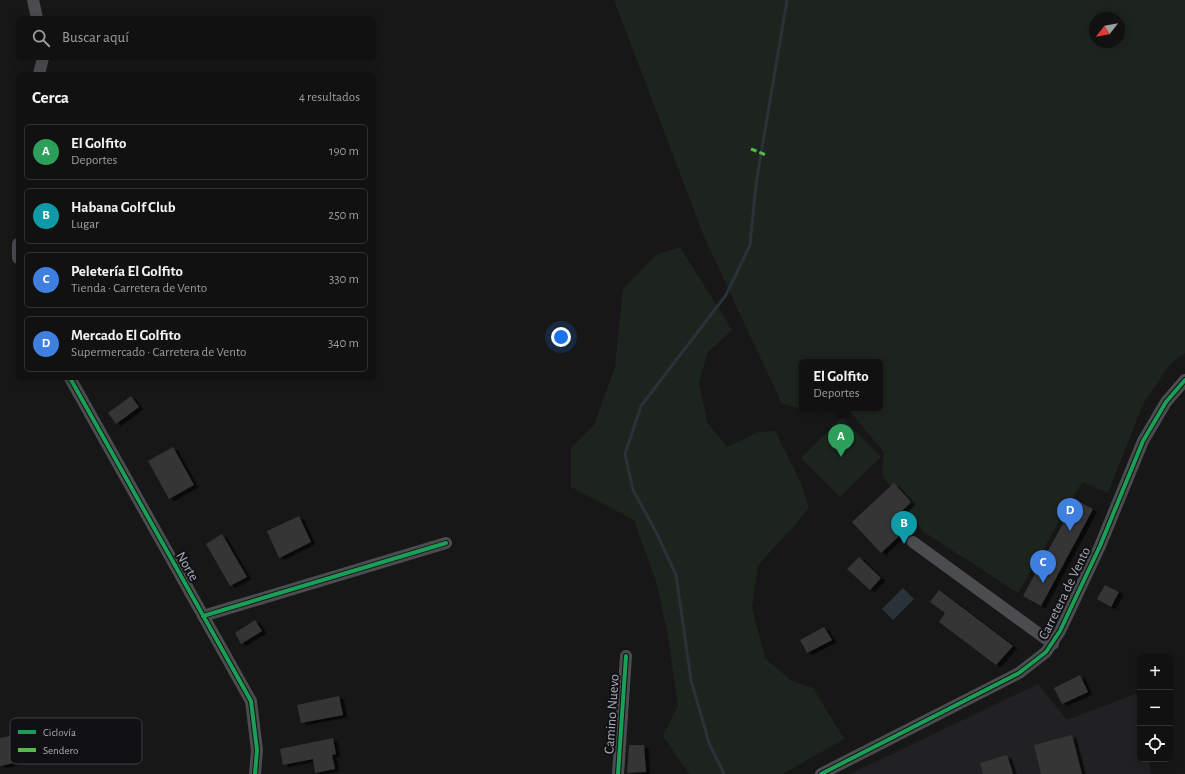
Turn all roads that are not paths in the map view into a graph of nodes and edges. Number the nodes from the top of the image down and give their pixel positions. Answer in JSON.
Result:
{"nodes":[{"id":1,"x":33,"y":0,"type":"edge"},
{"id":2,"x":37,"y":16,"type":"edge"},
{"id":3,"x":43,"y":60,"type":"edge"},
{"id":4,"x":40,"y":72,"type":"edge"},
{"id":5,"x":71,"y":380,"type":"edge"},
{"id":6,"x":1185,"y":380,"type":"edge"},
{"id":7,"x":914,"y":542,"type":"dead end"},
{"id":8,"x":446,"y":543,"type":"dead end"},
{"id":9,"x":203,"y":616,"type":"junction"},
{"id":10,"x":1053,"y":644,"type":"junction"},
{"id":11,"x":626,"y":656,"type":"dead end"},
{"id":12,"x":255,"y":774,"type":"edge"},
{"id":13,"x":618,"y":774,"type":"edge"},
{"id":14,"x":821,"y":774,"type":"edge"}],
"edges":[{"from":1,"to":2,"type":"street"},
{"from":3,"to":4,"type":"street"},
{"from":5,"to":9,"type":"street","name":"Norte"},
{"from":6,"to":10,"type":"street","name":"Carretera de Vento"},
{"from":7,"to":10,"type":"street"},
{"from":8,"to":9,"type":"street"},
{"from":9,"to":12,"type":"street","name":"Norte"},
{"from":10,"to":14,"type":"street","name":"Carretera de Vento"},
{"from":11,"to":13,"type":"street","name":"Camino Nuevo"}]}
